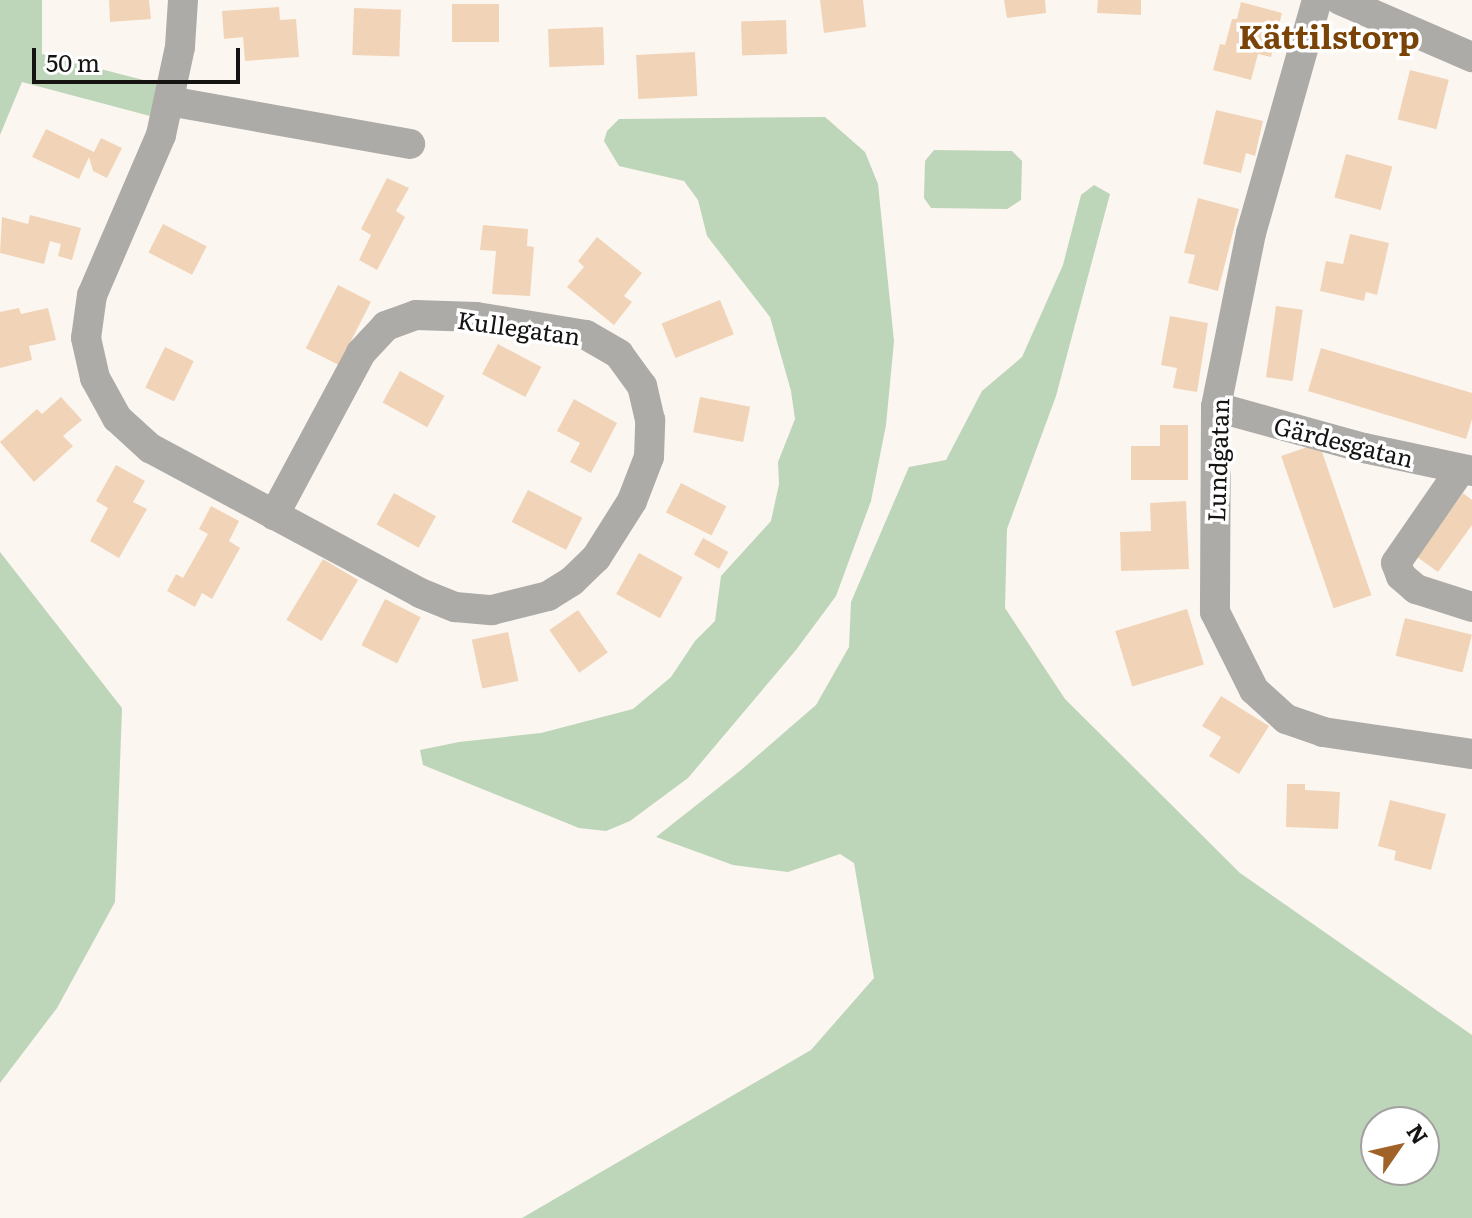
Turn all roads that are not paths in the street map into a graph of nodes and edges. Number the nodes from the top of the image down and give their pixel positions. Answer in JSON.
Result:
{"nodes":[{"id":1,"x":183,"y":0,"type":"edge"},
{"id":2,"x":1317,"y":0,"type":"edge"},
{"id":3,"x":1340,"y":0,"type":"edge"},
{"id":4,"x":1472,"y":57,"type":"edge"},
{"id":5,"x":169,"y":101,"type":"junction"},
{"id":6,"x":410,"y":144,"type":"dead end"},
{"id":7,"x":1216,"y":407,"type":"junction"},
{"id":8,"x":1467,"y":470,"type":"edge"},
{"id":9,"x":274,"y":515,"type":"junction"},
{"id":10,"x":1472,"y":607,"type":"edge"},
{"id":11,"x":1472,"y":754,"type":"edge"}],
"edges":[{"from":1,"to":5,"type":"street","name":"Kullegatan"},
{"from":2,"to":7,"type":"street","name":"Lundgatan"},
{"from":3,"to":4,"type":"street"},
{"from":5,"to":6,"type":"street"},
{"from":5,"to":9,"type":"street","name":"Kullegatan"},
{"from":7,"to":8,"type":"street","name":"Gärdesgatan"},
{"from":7,"to":11,"type":"street","name":"Lundgatan"},
{"from":8,"to":10,"type":"street"},
{"from":9,"to":9,"type":"street","name":"Kullegatan"}]}
